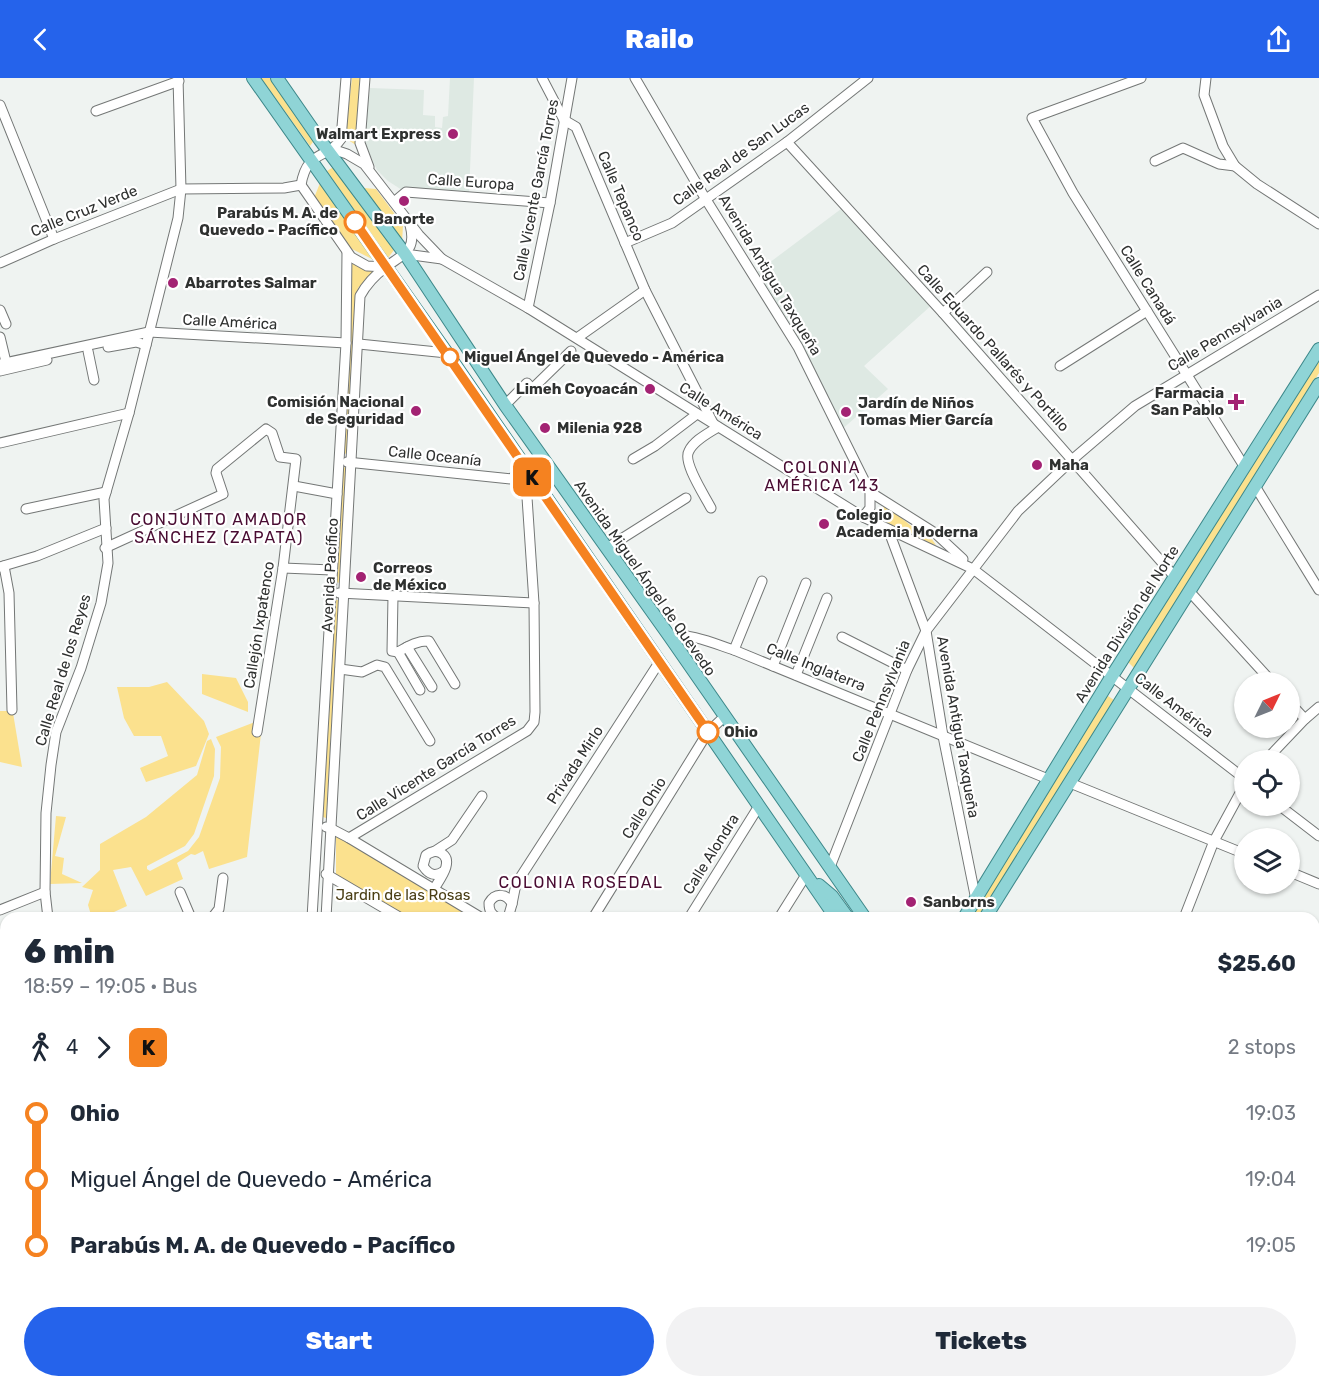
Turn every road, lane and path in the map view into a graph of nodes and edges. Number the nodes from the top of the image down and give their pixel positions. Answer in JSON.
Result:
{"nodes":[{"id":1,"x":253,"y":78,"type":"edge"},
{"id":2,"x":277,"y":78,"type":"edge"},
{"id":3,"x":346,"y":78,"type":"edge"},
{"id":4,"x":365,"y":78,"type":"edge"},
{"id":5,"x":542,"y":78,"type":"edge"},
{"id":6,"x":572,"y":78,"type":"edge"},
{"id":7,"x":635,"y":78,"type":"edge"},
{"id":8,"x":868,"y":78,"type":"edge"},
{"id":9,"x":1141,"y":78,"type":"edge"},
{"id":10,"x":1206,"y":78,"type":"edge"},
{"id":11,"x":179,"y":79,"type":"edge"},
{"id":12,"x":0,"y":105,"type":"edge"},
{"id":13,"x":96,"y":111,"type":"dead end"},
{"id":14,"x":564,"y":120,"type":"junction"},
{"id":15,"x":786,"y":142,"type":"junction"},
{"id":16,"x":327,"y":150,"type":"junction"},
{"id":17,"x":312,"y":160,"type":"junction"},
{"id":18,"x":1155,"y":161,"type":"dead end"},
{"id":19,"x":1235,"y":166,"type":"junction"},
{"id":20,"x":371,"y":172,"type":"junction"},
{"id":21,"x":300,"y":185,"type":"junction"},
{"id":22,"x":181,"y":189,"type":"junction"},
{"id":23,"x":705,"y":198,"type":"junction"},
{"id":24,"x":394,"y":201,"type":"junction"},
{"id":25,"x":550,"y":203,"type":"junction"},
{"id":26,"x":410,"y":223,"type":"junction"},
{"id":27,"x":1319,"y":224,"type":"edge"},
{"id":28,"x":54,"y":239,"type":"junction"},
{"id":29,"x":625,"y":243,"type":"junction"},
{"id":30,"x":347,"y":253,"type":"junction"},
{"id":31,"x":405,"y":254,"type":"junction"},
{"id":32,"x":442,"y":259,"type":"junction"},
{"id":33,"x":0,"y":263,"type":"edge"},
{"id":34,"x":413,"y":266,"type":"junction"},
{"id":35,"x":386,"y":267,"type":"junction"},
{"id":36,"x":987,"y":273,"type":"dead end"},
{"id":37,"x":394,"y":278,"type":"junction"},
{"id":38,"x":645,"y":290,"type":"junction"},
{"id":39,"x":1319,"y":295,"type":"edge"},
{"id":40,"x":528,"y":308,"type":"junction"},
{"id":41,"x":0,"y":310,"type":"edge"},
{"id":42,"x":1147,"y":311,"type":"junction"},
{"id":43,"x":943,"y":313,"type":"junction"},
{"id":44,"x":6,"y":324,"type":"dead end"},
{"id":45,"x":149,"y":332,"type":"junction"},
{"id":46,"x":0,"y":337,"type":"edge"},
{"id":47,"x":577,"y":338,"type":"junction"},
{"id":48,"x":346,"y":343,"type":"junction"},
{"id":49,"x":359,"y":344,"type":"junction"},
{"id":50,"x":146,"y":345,"type":"junction"},
{"id":51,"x":1319,"y":349,"type":"edge"},
{"id":52,"x":88,"y":351,"type":"junction"},
{"id":53,"x":571,"y":351,"type":"dead end"},
{"id":54,"x":447,"y":353,"type":"junction"},
{"id":55,"x":2,"y":366,"type":"edge"},
{"id":56,"x":1060,"y":366,"type":"dead end"},
{"id":57,"x":1187,"y":374,"type":"junction"},
{"id":58,"x":93,"y":380,"type":"dead end"},
{"id":59,"x":1319,"y":384,"type":"edge"},
{"id":60,"x":505,"y":405,"type":"junction"},
{"id":61,"x":129,"y":413,"type":"junction"},
{"id":62,"x":697,"y":414,"type":"junction"},
{"id":63,"x":716,"y":425,"type":"junction"},
{"id":64,"x":0,"y":443,"type":"edge"},
{"id":65,"x":633,"y":459,"type":"dead end"},
{"id":66,"x":1073,"y":459,"type":"junction"},
{"id":67,"x":338,"y":461,"type":"junction"},
{"id":68,"x":352,"y":463,"type":"junction"},
{"id":69,"x":1244,"y":466,"type":"junction"},
{"id":70,"x":525,"y":467,"type":"junction"},
{"id":71,"x":294,"y":486,"type":"junction"},
{"id":72,"x":1255,"y":486,"type":"junction"},
{"id":73,"x":106,"y":492,"type":"junction"},
{"id":74,"x":870,"y":492,"type":"junction"},
{"id":75,"x":337,"y":494,"type":"junction"},
{"id":76,"x":686,"y":498,"type":"dead end"},
{"id":77,"x":711,"y":508,"type":"dead end"},
{"id":78,"x":26,"y":509,"type":"dead end"},
{"id":79,"x":863,"y":517,"type":"junction"},
{"id":80,"x":106,"y":528,"type":"junction"},
{"id":81,"x":888,"y":529,"type":"junction"},
{"id":82,"x":105,"y":548,"type":"junction"},
{"id":83,"x":607,"y":548,"type":"junction"},
{"id":84,"x":2,"y":567,"type":"edge"},
{"id":85,"x":283,"y":568,"type":"junction"},
{"id":86,"x":973,"y":569,"type":"junction"},
{"id":87,"x":332,"y":570,"type":"junction"},
{"id":88,"x":1174,"y":576,"type":"junction"},
{"id":89,"x":762,"y":581,"type":"dead end"},
{"id":90,"x":806,"y":583,"type":"dead end"},
{"id":91,"x":1319,"y":590,"type":"edge"},
{"id":92,"x":1189,"y":591,"type":"junction"},
{"id":93,"x":330,"y":592,"type":"junction"},
{"id":94,"x":344,"y":594,"type":"junction"},
{"id":95,"x":393,"y":596,"type":"junction"},
{"id":96,"x":827,"y":598,"type":"dead end"},
{"id":97,"x":534,"y":603,"type":"junction"},
{"id":98,"x":926,"y":631,"type":"junction"},
{"id":99,"x":670,"y":637,"type":"junction"},
{"id":100,"x":842,"y":637,"type":"dead end"},
{"id":101,"x":407,"y":647,"type":"junction"},
{"id":102,"x":734,"y":650,"type":"junction"},
{"id":103,"x":398,"y":652,"type":"junction"},
{"id":104,"x":660,"y":661,"type":"junction"},
{"id":105,"x":773,"y":666,"type":"junction"},
{"id":106,"x":340,"y":669,"type":"junction"},
{"id":107,"x":907,"y":670,"type":"junction"},
{"id":108,"x":1263,"y":672,"type":"edge"},
{"id":109,"x":796,"y":675,"type":"junction"},
{"id":110,"x":1112,"y":676,"type":"junction"},
{"id":111,"x":455,"y":684,"type":"dead end"},
{"id":112,"x":432,"y":687,"type":"dead end"},
{"id":113,"x":1129,"y":688,"type":"junction"},
{"id":114,"x":420,"y":690,"type":"dead end"},
{"id":115,"x":1319,"y":707,"type":"edge"},
{"id":116,"x":12,"y":710,"type":"dead end"},
{"id":117,"x":891,"y":714,"type":"junction"},
{"id":118,"x":1300,"y":714,"type":"edge"},
{"id":119,"x":724,"y":717,"type":"junction"},
{"id":120,"x":1305,"y":719,"type":"junction"},
{"id":121,"x":257,"y":732,"type":"dead end"},
{"id":122,"x":708,"y":732,"type":"junction"},
{"id":123,"x":943,"y":736,"type":"junction"},
{"id":124,"x":430,"y":741,"type":"dead end"},
{"id":125,"x":1276,"y":750,"type":"edge"},
{"id":126,"x":1234,"y":770,"type":"edge"},
{"id":127,"x":1048,"y":779,"type":"junction"},
{"id":128,"x":1070,"y":783,"type":"junction"},
{"id":129,"x":482,"y":796,"type":"dead end"},
{"id":130,"x":1234,"y":804,"type":"edge"},
{"id":131,"x":759,"y":806,"type":"junction"},
{"id":132,"x":1293,"y":816,"type":"edge"},
{"id":133,"x":318,"y":827,"type":"junction"},
{"id":134,"x":330,"y":828,"type":"junction"},
{"id":135,"x":1319,"y":836,"type":"edge"},
{"id":136,"x":349,"y":838,"type":"junction"},
{"id":137,"x":452,"y":840,"type":"junction"},
{"id":138,"x":1214,"y":841,"type":"junction"},
{"id":139,"x":1234,"y":849,"type":"edge"},
{"id":140,"x":435,"y":851,"type":"junction"},
{"id":141,"x":424,"y":860,"type":"junction"},
{"id":142,"x":445,"y":866,"type":"junction"},
{"id":143,"x":830,"y":867,"type":"junction"},
{"id":144,"x":315,"y":873,"type":"junction"},
{"id":145,"x":328,"y":874,"type":"junction"},
{"id":146,"x":806,"y":875,"type":"junction"},
{"id":147,"x":1300,"y":876,"type":"edge"},
{"id":148,"x":414,"y":877,"type":"junction"},
{"id":149,"x":223,"y":878,"type":"dead end"},
{"id":150,"x":516,"y":884,"type":"junction"},
{"id":151,"x":1319,"y":884,"type":"edge"},
{"id":152,"x":434,"y":889,"type":"junction"},
{"id":153,"x":45,"y":892,"type":"junction"},
{"id":154,"x":180,"y":892,"type":"dead end"},
{"id":155,"x":501,"y":895,"type":"junction"},
{"id":156,"x":976,"y":900,"type":"junction"},
{"id":157,"x":489,"y":903,"type":"junction"},
{"id":158,"x":0,"y":909,"type":"edge"},
{"id":159,"x":47,"y":912,"type":"edge"},
{"id":160,"x":188,"y":912,"type":"edge"},
{"id":161,"x":217,"y":912,"type":"edge"},
{"id":162,"x":312,"y":912,"type":"edge"},
{"id":163,"x":326,"y":912,"type":"edge"},
{"id":164,"x":391,"y":912,"type":"edge"},
{"id":165,"x":473,"y":912,"type":"edge"},
{"id":166,"x":484,"y":912,"type":"edge"},
{"id":167,"x":490,"y":912,"type":"edge"},
{"id":168,"x":506,"y":912,"type":"edge"},
{"id":169,"x":507,"y":912,"type":"edge"},
{"id":170,"x":597,"y":912,"type":"edge"},
{"id":171,"x":693,"y":912,"type":"edge"},
{"id":172,"x":783,"y":912,"type":"edge"},
{"id":173,"x":832,"y":912,"type":"edge"},
{"id":174,"x":844,"y":912,"type":"edge"},
{"id":175,"x":861,"y":912,"type":"edge"},
{"id":176,"x":968,"y":912,"type":"edge"},
{"id":177,"x":989,"y":912,"type":"edge"},
{"id":178,"x":1186,"y":912,"type":"edge"}],
"edges":[{"from":1,"to":17,"type":"main road"},
{"from":2,"to":16,"type":"main road","name":"Avenida Miguel Ángel de Quevedo"},
{"from":3,"to":16,"type":"street"},
{"from":4,"to":20,"type":"street"},
{"from":5,"to":14,"type":"street","name":"Calle Tepanco"},
{"from":6,"to":14,"type":"street","name":"Calle Vicente García Torres"},
{"from":7,"to":23,"type":"street","name":"Avenida Antigua Taxqueña"},
{"from":8,"to":15,"type":"street","name":"Calle Real de San Lucas"},
{"from":9,"to":42,"type":"street","name":"Calle Canadá"},
{"from":10,"to":19,"type":"street"},
{"from":11,"to":13,"type":"street"},
{"from":11,"to":22,"type":"street","name":"Calle Real de los Reyes"},
{"from":12,"to":28,"type":"street"},
{"from":14,"to":25,"type":"street","name":"Calle Vicente García Torres"},
{"from":14,"to":29,"type":"street","name":"Calle Tepanco"},
{"from":15,"to":23,"type":"street","name":"Calle Real de San Lucas"},
{"from":15,"to":43,"type":"street","name":"Calle Eduardo Pallarés y Portillo"},
{"from":16,"to":17,"type":"street"},
{"from":16,"to":20,"type":"street","name":"Calle América"},
{"from":16,"to":31,"type":"main road","name":"Avenida Miguel Ángel de Quevedo"},
{"from":17,"to":21,"type":"street"},
{"from":17,"to":35,"type":"main road"},
{"from":18,"to":19,"type":"street"},
{"from":19,"to":27,"type":"street"},
{"from":20,"to":24,"type":"street","name":"Calle América"},
{"from":21,"to":22,"type":"street"},
{"from":21,"to":30,"type":"street"},
{"from":22,"to":28,"type":"street","name":"Calle Cruz Verde"},
{"from":22,"to":45,"type":"street","name":"Calle Real de los Reyes"},
{"from":23,"to":29,"type":"street","name":"Calle Real de San Lucas"},
{"from":23,"to":74,"type":"street","name":"Avenida Antigua Taxqueña"},
{"from":24,"to":25,"type":"street","name":"Calle Europa"},
{"from":24,"to":26,"type":"street","name":"Calle América"},
{"from":25,"to":40,"type":"street","name":"Calle Vicente García Torres"},
{"from":26,"to":31,"type":"street"},
{"from":26,"to":32,"type":"street","name":"Calle América"},
{"from":28,"to":33,"type":"street","name":"Calle Cruz Verde"},
{"from":29,"to":38,"type":"street","name":"Calle Tepanco"},
{"from":30,"to":35,"type":"street"},
{"from":30,"to":48,"type":"street","name":"Avenida Pacífico"},
{"from":31,"to":32,"type":"street","name":"Calle América"},
{"from":31,"to":34,"type":"main road","name":"Avenida Miguel Ángel de Quevedo"},
{"from":31,"to":35,"type":"street","name":"Avenida Pacífico"},
{"from":32,"to":40,"type":"street","name":"Calle América"},
{"from":34,"to":37,"type":"main road"},
{"from":34,"to":60,"type":"main road","name":"Avenida Miguel Ángel de Quevedo"},
{"from":35,"to":37,"type":"main road"},
{"from":35,"to":49,"type":"street","name":"Avenida Pacífico"},
{"from":36,"to":43,"type":"street"},
{"from":37,"to":54,"type":"main road"},
{"from":38,"to":47,"type":"street"},
{"from":38,"to":63,"type":"street","name":"Calle Tepanco"},
{"from":39,"to":57,"type":"street","name":"Calle Pennsylvania"},
{"from":40,"to":47,"type":"street","name":"Calle América"},
{"from":41,"to":44,"type":"street"},
{"from":42,"to":56,"type":"street"},
{"from":42,"to":57,"type":"street","name":"Calle Canadá"},
{"from":43,"to":66,"type":"street","name":"Calle Eduardo Pallarés y Portillo"},
{"from":45,"to":48,"type":"street","name":"Calle América"},
{"from":45,"to":50,"type":"street","name":"Calle Real de los Reyes"},
{"from":45,"to":55,"type":"street","name":"Calle América"},
{"from":46,"to":55,"type":"street"},
{"from":47,"to":62,"type":"street","name":"Calle América"},
{"from":48,"to":67,"type":"street","name":"Avenida Pacífico"},
{"from":49,"to":54,"type":"street"},
{"from":49,"to":68,"type":"street","name":"Avenida Pacífico"},
{"from":50,"to":52,"type":"street"},
{"from":50,"to":61,"type":"street","name":"Calle Real de los Reyes"},
{"from":51,"to":69,"type":"main road","name":"Avenida División del Norte"},
{"from":52,"to":55,"type":"street"},
{"from":52,"to":58,"type":"street"},
{"from":53,"to":60,"type":"street"},
{"from":54,"to":70,"type":"main road"},
{"from":57,"to":66,"type":"street","name":"Calle Pennsylvania"},
{"from":57,"to":69,"type":"street","name":"Calle Canadá"},
{"from":59,"to":72,"type":"main road"},
{"from":60,"to":83,"type":"main road","name":"Avenida Miguel Ángel de Quevedo"},
{"from":61,"to":64,"type":"street"},
{"from":61,"to":73,"type":"street","name":"Calle Real de los Reyes"},
{"from":62,"to":63,"type":"street","name":"Calle América"},
{"from":62,"to":65,"type":"street"},
{"from":63,"to":77,"type":"street"},
{"from":63,"to":79,"type":"street","name":"Calle América"},
{"from":66,"to":86,"type":"street","name":"Calle Pennsylvania"},
{"from":66,"to":88,"type":"street","name":"Calle Eduardo Pallarés y Portillo"},
{"from":67,"to":68,"type":"street","name":"Calle Oceanía"},
{"from":67,"to":75,"type":"street","name":"Avenida Pacífico"},
{"from":68,"to":70,"type":"street","name":"Calle Oceanía"},
{"from":68,"to":94,"type":"street","name":"Avenida Pacífico"},
{"from":69,"to":88,"type":"main road","name":"Avenida División del Norte"},
{"from":70,"to":97,"type":"street","name":"Calle Vicente García Torres"},
{"from":70,"to":104,"type":"main road"},
{"from":71,"to":75,"type":"street"},
{"from":71,"to":82,"type":"street","name":"Callejón Ixpatenco"},
{"from":71,"to":85,"type":"street","name":"Callejón Ixpatenco"},
{"from":72,"to":91,"type":"street"},
{"from":72,"to":92,"type":"main road"},
{"from":73,"to":78,"type":"street"},
{"from":73,"to":80,"type":"street","name":"Calle Real de los Reyes"},
{"from":74,"to":79,"type":"street"},
{"from":74,"to":86,"type":"street"},
{"from":75,"to":87,"type":"street","name":"Avenida Pacífico"},
{"from":76,"to":83,"type":"street"},
{"from":79,"to":81,"type":"street","name":"Calle América"},
{"from":80,"to":82,"type":"street","name":"Calle Real de los Reyes"},
{"from":80,"to":84,"type":"street"},
{"from":81,"to":86,"type":"street","name":"Calle América"},
{"from":81,"to":98,"type":"street","name":"Avenida Antigua Taxqueña"},
{"from":82,"to":153,"type":"street","name":"Calle Real de los Reyes"},
{"from":83,"to":99,"type":"main road","name":"Avenida Miguel Ángel de Quevedo"},
{"from":84,"to":116,"type":"street"},
{"from":85,"to":87,"type":"street"},
{"from":85,"to":121,"type":"street","name":"Callejón Ixpatenco"},
{"from":86,"to":98,"type":"street","name":"Calle Pennsylvania"},
{"from":86,"to":110,"type":"street","name":"Calle América"},
{"from":87,"to":93,"type":"street","name":"Avenida Pacífico"},
{"from":88,"to":110,"type":"main road","name":"Avenida División del Norte"},
{"from":89,"to":102,"type":"street"},
{"from":90,"to":105,"type":"street"},
{"from":92,"to":108,"type":"street"},
{"from":92,"to":113,"type":"main road"},
{"from":93,"to":94,"type":"street"},
{"from":93,"to":133,"type":"street","name":"Avenida Pacífico"},
{"from":94,"to":95,"type":"street"},
{"from":94,"to":106,"type":"street","name":"Avenida Pacífico"},
{"from":95,"to":97,"type":"street"},
{"from":95,"to":103,"type":"street"},
{"from":96,"to":109,"type":"street"},
{"from":97,"to":136,"type":"street","name":"Calle Vicente García Torres"},
{"from":98,"to":107,"type":"street","name":"Calle Pennsylvania"},
{"from":98,"to":123,"type":"street","name":"Avenida Antigua Taxqueña"},
{"from":99,"to":102,"type":"street","name":"Calle Inglaterra"},
{"from":99,"to":119,"type":"main road","name":"Avenida Miguel Ángel de Quevedo"},
{"from":100,"to":107,"type":"street"},
{"from":101,"to":103,"type":"street"},
{"from":101,"to":111,"type":"street"},
{"from":101,"to":112,"type":"street"},
{"from":102,"to":105,"type":"street","name":"Calle Inglaterra"},
{"from":103,"to":114,"type":"street"},
{"from":104,"to":122,"type":"main road"},
{"from":104,"to":150,"type":"street","name":"Privada Mirlo"},
{"from":105,"to":109,"type":"street","name":"Calle Inglaterra"},
{"from":106,"to":124,"type":"street"},
{"from":106,"to":134,"type":"street","name":"Avenida Pacífico"},
{"from":107,"to":117,"type":"street","name":"Calle Pennsylvania"},
{"from":109,"to":117,"type":"street","name":"Calle Inglaterra"},
{"from":110,"to":113,"type":"street","name":"Calle América"},
{"from":110,"to":127,"type":"main road","name":"Avenida División del Norte"},
{"from":113,"to":126,"type":"street","name":"Calle América"},
{"from":113,"to":128,"type":"main road"},
{"from":115,"to":120,"type":"street"},
{"from":117,"to":123,"type":"street","name":"Calle Inglaterra"},
{"from":117,"to":143,"type":"street","name":"Calle Pennsylvania"},
{"from":118,"to":120,"type":"street"},
{"from":119,"to":122,"type":"street","name":"Calle Ohio"},
{"from":119,"to":143,"type":"main road","name":"Avenida Miguel Ángel de Quevedo"},
{"from":120,"to":125,"type":"street"},
{"from":122,"to":131,"type":"main road"},
{"from":122,"to":170,"type":"street","name":"Calle Ohio"},
{"from":123,"to":127,"type":"street","name":"Calle Inglaterra"},
{"from":123,"to":156,"type":"street","name":"Avenida Antigua Taxqueña"},
{"from":127,"to":156,"type":"main road","name":"Avenida División del Norte"},
{"from":128,"to":138,"type":"street"},
{"from":128,"to":177,"type":"main road"},
{"from":129,"to":137,"type":"street"},
{"from":130,"to":138,"type":"street"},
{"from":131,"to":146,"type":"main road"},
{"from":131,"to":171,"type":"street","name":"Calle Alondra"},
{"from":132,"to":135,"type":"street"},
{"from":133,"to":134,"type":"street"},
{"from":133,"to":144,"type":"street","name":"Avenida Pacífico"},
{"from":134,"to":136,"type":"street"},
{"from":134,"to":145,"type":"street","name":"Avenida Pacífico"},
{"from":136,"to":148,"type":"street"},
{"from":137,"to":140,"type":"street"},
{"from":137,"to":142,"type":"street"},
{"from":138,"to":139,"type":"street"},
{"from":138,"to":178,"type":"street"},
{"from":140,"to":141,"type":"street"},
{"from":140,"to":142,"type":"street"},
{"from":141,"to":142,"type":"street"},
{"from":141,"to":148,"type":"street"},
{"from":142,"to":152,"type":"street"},
{"from":143,"to":175,"type":"main road","name":"Avenida Miguel Ángel de Quevedo"},
{"from":144,"to":145,"type":"street"},
{"from":144,"to":162,"type":"street","name":"Avenida Pacífico"},
{"from":145,"to":163,"type":"street","name":"Avenida Pacífico"},
{"from":145,"to":164,"type":"street"},
{"from":146,"to":172,"type":"street"},
{"from":146,"to":173,"type":"main road"},
{"from":146,"to":174,"type":"main road"},
{"from":147,"to":151,"type":"street"},
{"from":148,"to":152,"type":"street"},
{"from":149,"to":161,"type":"street"},
{"from":150,"to":155,"type":"street","name":"Privada Mirlo"},
{"from":150,"to":169,"type":"street","name":"Privada Mirlo"},
{"from":152,"to":165,"type":"street"},
{"from":153,"to":158,"type":"street"},
{"from":153,"to":159,"type":"street","name":"Calle Real de los Reyes"},
{"from":154,"to":160,"type":"street"},
{"from":155,"to":157,"type":"street","name":"Privada Mirlo"},
{"from":155,"to":168,"type":"street"},
{"from":156,"to":176,"type":"main road","name":"Avenida División del Norte"},
{"from":157,"to":166,"type":"street"},
{"from":157,"to":167,"type":"street"}]}
